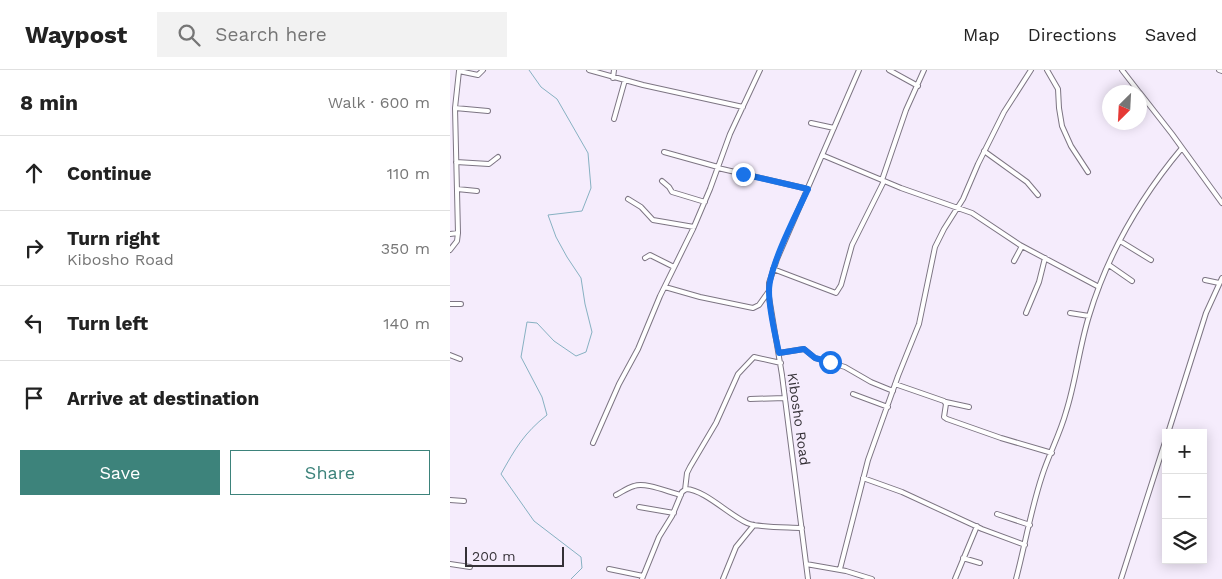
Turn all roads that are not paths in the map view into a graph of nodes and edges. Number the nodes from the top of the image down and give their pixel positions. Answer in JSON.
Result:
{"nodes":[{"id":1,"x":458,"y":70,"type":"edge"},
{"id":2,"x":484,"y":70,"type":"edge"},
{"id":3,"x":589,"y":70,"type":"edge"},
{"id":4,"x":614,"y":70,"type":"edge"},
{"id":5,"x":760,"y":70,"type":"edge"},
{"id":6,"x":859,"y":70,"type":"edge"},
{"id":7,"x":889,"y":70,"type":"edge"},
{"id":8,"x":924,"y":70,"type":"edge"},
{"id":9,"x":1031,"y":70,"type":"edge"},
{"id":10,"x":1047,"y":70,"type":"edge"},
{"id":11,"x":1122,"y":70,"type":"edge"},
{"id":12,"x":613,"y":78,"type":"junction"},
{"id":13,"x":625,"y":80,"type":"junction"},
{"id":14,"x":1133,"y":85,"type":"edge"},
{"id":15,"x":918,"y":86,"type":"junction"},
{"id":16,"x":1147,"y":103,"type":"edge"},
{"id":17,"x":743,"y":107,"type":"junction"},
{"id":18,"x":455,"y":108,"type":"junction"},
{"id":19,"x":488,"y":111,"type":"dead end"},
{"id":20,"x":614,"y":119,"type":"dead end"},
{"id":21,"x":811,"y":123,"type":"dead end"},
{"id":22,"x":450,"y":128,"type":"edge"},
{"id":23,"x":834,"y":128,"type":"junction"},
{"id":24,"x":456,"y":129,"type":"junction"},
{"id":25,"x":1182,"y":148,"type":"junction"},
{"id":26,"x":664,"y":152,"type":"dead end"},
{"id":27,"x":984,"y":152,"type":"junction"},
{"id":28,"x":822,"y":155,"type":"junction"},
{"id":29,"x":498,"y":157,"type":"dead end"},
{"id":30,"x":456,"y":162,"type":"junction"},
{"id":31,"x":718,"y":168,"type":"junction"},
{"id":32,"x":1088,"y":172,"type":"dead end"},
{"id":33,"x":662,"y":181,"type":"dead end"},
{"id":34,"x":883,"y":181,"type":"junction"},
{"id":35,"x":457,"y":189,"type":"junction"},
{"id":36,"x":808,"y":189,"type":"junction"},
{"id":37,"x":477,"y":192,"type":"dead end"},
{"id":38,"x":1038,"y":195,"type":"dead end"},
{"id":39,"x":628,"y":199,"type":"dead end"},
{"id":40,"x":705,"y":202,"type":"junction"},
{"id":41,"x":1222,"y":202,"type":"edge"},
{"id":42,"x":958,"y":207,"type":"junction"},
{"id":43,"x":694,"y":228,"type":"junction"},
{"id":44,"x":458,"y":233,"type":"junction"},
{"id":45,"x":450,"y":234,"type":"edge"},
{"id":46,"x":1120,"y":241,"type":"junction"},
{"id":47,"x":1022,"y":246,"type":"junction"},
{"id":48,"x":450,"y":250,"type":"edge"},
{"id":49,"x":645,"y":258,"type":"dead end"},
{"id":50,"x":1045,"y":258,"type":"junction"},
{"id":51,"x":1151,"y":260,"type":"dead end"},
{"id":52,"x":1014,"y":261,"type":"dead end"},
{"id":53,"x":1109,"y":265,"type":"junction"},
{"id":54,"x":674,"y":267,"type":"junction"},
{"id":55,"x":773,"y":269,"type":"junction"},
{"id":56,"x":1222,"y":278,"type":"edge"},
{"id":57,"x":1205,"y":280,"type":"dead end"},
{"id":58,"x":1132,"y":281,"type":"dead end"},
{"id":59,"x":1219,"y":283,"type":"junction"},
{"id":60,"x":665,"y":287,"type":"junction"},
{"id":61,"x":1099,"y":287,"type":"junction"},
{"id":62,"x":769,"y":290,"type":"junction"},
{"id":63,"x":450,"y":304,"type":"edge"},
{"id":64,"x":461,"y":304,"type":"dead end"},
{"id":65,"x":1070,"y":312,"type":"dead end"},
{"id":66,"x":1026,"y":313,"type":"dead end"},
{"id":67,"x":1089,"y":316,"type":"junction"},
{"id":68,"x":779,"y":353,"type":"junction"},
{"id":69,"x":450,"y":355,"type":"edge"},
{"id":70,"x":460,"y":359,"type":"dead end"},
{"id":71,"x":780,"y":363,"type":"junction"},
{"id":72,"x":895,"y":384,"type":"junction"},
{"id":73,"x":893,"y":391,"type":"junction"},
{"id":74,"x":854,"y":394,"type":"dead end"},
{"id":75,"x":785,"y":398,"type":"junction"},
{"id":76,"x":750,"y":399,"type":"dead end"},
{"id":77,"x":946,"y":402,"type":"junction"},
{"id":78,"x":888,"y":407,"type":"junction"},
{"id":79,"x":969,"y":407,"type":"dead end"},
{"id":80,"x":1169,"y":429,"type":"edge"},
{"id":81,"x":594,"y":443,"type":"dead end"},
{"id":82,"x":1162,"y":451,"type":"edge"},
{"id":83,"x":1052,"y":453,"type":"junction"},
{"id":84,"x":863,"y":478,"type":"junction"},
{"id":85,"x":685,"y":490,"type":"junction"},
{"id":86,"x":616,"y":495,"type":"dead end"},
{"id":87,"x":681,"y":495,"type":"junction"},
{"id":88,"x":450,"y":500,"type":"edge"},
{"id":89,"x":464,"y":501,"type":"dead end"},
{"id":90,"x":639,"y":507,"type":"dead end"},
{"id":91,"x":674,"y":513,"type":"junction"},
{"id":92,"x":997,"y":514,"type":"dead end"},
{"id":93,"x":754,"y":524,"type":"junction"},
{"id":94,"x":1030,"y":525,"type":"junction"},
{"id":95,"x":977,"y":526,"type":"junction"},
{"id":96,"x":802,"y":528,"type":"junction"},
{"id":97,"x":1025,"y":545,"type":"junction"},
{"id":98,"x":963,"y":558,"type":"junction"},
{"id":99,"x":980,"y":563,"type":"dead end"},
{"id":100,"x":450,"y":564,"type":"edge"},
{"id":101,"x":806,"y":564,"type":"junction"},
{"id":102,"x":470,"y":567,"type":"dead end"},
{"id":103,"x":609,"y":569,"type":"dead end"},
{"id":104,"x":840,"y":570,"type":"junction"},
{"id":105,"x":642,"y":578,"type":"edge"},
{"id":106,"x":723,"y":579,"type":"edge"},
{"id":107,"x":808,"y":579,"type":"edge"},
{"id":108,"x":872,"y":579,"type":"edge"},
{"id":109,"x":955,"y":579,"type":"edge"},
{"id":110,"x":1016,"y":579,"type":"edge"},
{"id":111,"x":1121,"y":579,"type":"edge"}],
"edges":[{"from":1,"to":2,"type":"street"},
{"from":1,"to":18,"type":"street"},
{"from":3,"to":12,"type":"street"},
{"from":4,"to":12,"type":"street"},
{"from":5,"to":17,"type":"street"},
{"from":6,"to":23,"type":"street","name":"Kibosho Road"},
{"from":7,"to":15,"type":"street"},
{"from":8,"to":15,"type":"street"},
{"from":9,"to":27,"type":"street"},
{"from":10,"to":32,"type":"street"},
{"from":11,"to":14,"type":"street"},
{"from":12,"to":13,"type":"street"},
{"from":13,"to":17,"type":"street"},
{"from":13,"to":20,"type":"street"},
{"from":15,"to":34,"type":"street"},
{"from":16,"to":25,"type":"street"},
{"from":17,"to":31,"type":"street"},
{"from":18,"to":19,"type":"street"},
{"from":18,"to":24,"type":"street"},
{"from":21,"to":23,"type":"street"},
{"from":22,"to":24,"type":"street"},
{"from":23,"to":28,"type":"street","name":"Kibosho Road"},
{"from":24,"to":30,"type":"street"},
{"from":25,"to":41,"type":"street"},
{"from":25,"to":46,"type":"street"},
{"from":26,"to":31,"type":"street"},
{"from":27,"to":38,"type":"street"},
{"from":27,"to":42,"type":"street"},
{"from":28,"to":34,"type":"street"},
{"from":28,"to":36,"type":"street","name":"Kibosho Road"},
{"from":29,"to":30,"type":"street"},
{"from":30,"to":35,"type":"street"},
{"from":31,"to":36,"type":"street"},
{"from":31,"to":40,"type":"street"},
{"from":33,"to":40,"type":"street"},
{"from":34,"to":42,"type":"street"},
{"from":34,"to":55,"type":"street"},
{"from":35,"to":37,"type":"street"},
{"from":35,"to":44,"type":"street"},
{"from":36,"to":55,"type":"street","name":"Kibosho Road"},
{"from":39,"to":43,"type":"street"},
{"from":40,"to":43,"type":"street"},
{"from":42,"to":47,"type":"street"},
{"from":42,"to":72,"type":"street"},
{"from":43,"to":54,"type":"street"},
{"from":44,"to":45,"type":"street"},
{"from":44,"to":48,"type":"street"},
{"from":46,"to":51,"type":"street"},
{"from":46,"to":53,"type":"street"},
{"from":47,"to":50,"type":"street"},
{"from":47,"to":52,"type":"street"},
{"from":49,"to":54,"type":"street"},
{"from":50,"to":61,"type":"street"},
{"from":50,"to":66,"type":"street"},
{"from":53,"to":58,"type":"street"},
{"from":53,"to":61,"type":"street"},
{"from":54,"to":60,"type":"street"},
{"from":55,"to":62,"type":"street","name":"Kibosho Road"},
{"from":56,"to":59,"type":"street"},
{"from":57,"to":59,"type":"street"},
{"from":59,"to":80,"type":"street"},
{"from":60,"to":62,"type":"street"},
{"from":60,"to":81,"type":"street"},
{"from":61,"to":67,"type":"street"},
{"from":62,"to":68,"type":"street","name":"Kibosho Road"},
{"from":63,"to":64,"type":"street"},
{"from":65,"to":67,"type":"street"},
{"from":67,"to":83,"type":"street"},
{"from":68,"to":71,"type":"street","name":"Kibosho Road"},
{"from":68,"to":73,"type":"street"},
{"from":69,"to":70,"type":"street"},
{"from":71,"to":75,"type":"street","name":"Kibosho Road"},
{"from":71,"to":85,"type":"street"},
{"from":72,"to":73,"type":"street"},
{"from":72,"to":77,"type":"street"},
{"from":73,"to":78,"type":"street"},
{"from":74,"to":78,"type":"street"},
{"from":75,"to":76,"type":"street"},
{"from":75,"to":96,"type":"street","name":"Kibosho Road"},
{"from":77,"to":79,"type":"street"},
{"from":77,"to":83,"type":"street"},
{"from":78,"to":84,"type":"street"},
{"from":82,"to":111,"type":"street"},
{"from":83,"to":94,"type":"street"},
{"from":84,"to":95,"type":"street"},
{"from":84,"to":104,"type":"street"},
{"from":85,"to":87,"type":"street"},
{"from":85,"to":93,"type":"street"},
{"from":86,"to":87,"type":"street"},
{"from":87,"to":91,"type":"street"},
{"from":88,"to":89,"type":"street"},
{"from":90,"to":91,"type":"street"},
{"from":91,"to":105,"type":"street"},
{"from":92,"to":94,"type":"street"},
{"from":93,"to":96,"type":"street"},
{"from":93,"to":106,"type":"street"},
{"from":94,"to":97,"type":"street"},
{"from":95,"to":97,"type":"street"},
{"from":95,"to":98,"type":"street"},
{"from":96,"to":101,"type":"street","name":"Kibosho Road"},
{"from":97,"to":110,"type":"street"},
{"from":98,"to":99,"type":"street"},
{"from":98,"to":109,"type":"street"},
{"from":100,"to":102,"type":"street"},
{"from":101,"to":104,"type":"street"},
{"from":101,"to":107,"type":"street","name":"Kibosho Road"},
{"from":103,"to":105,"type":"street"},
{"from":104,"to":108,"type":"street"}]}
